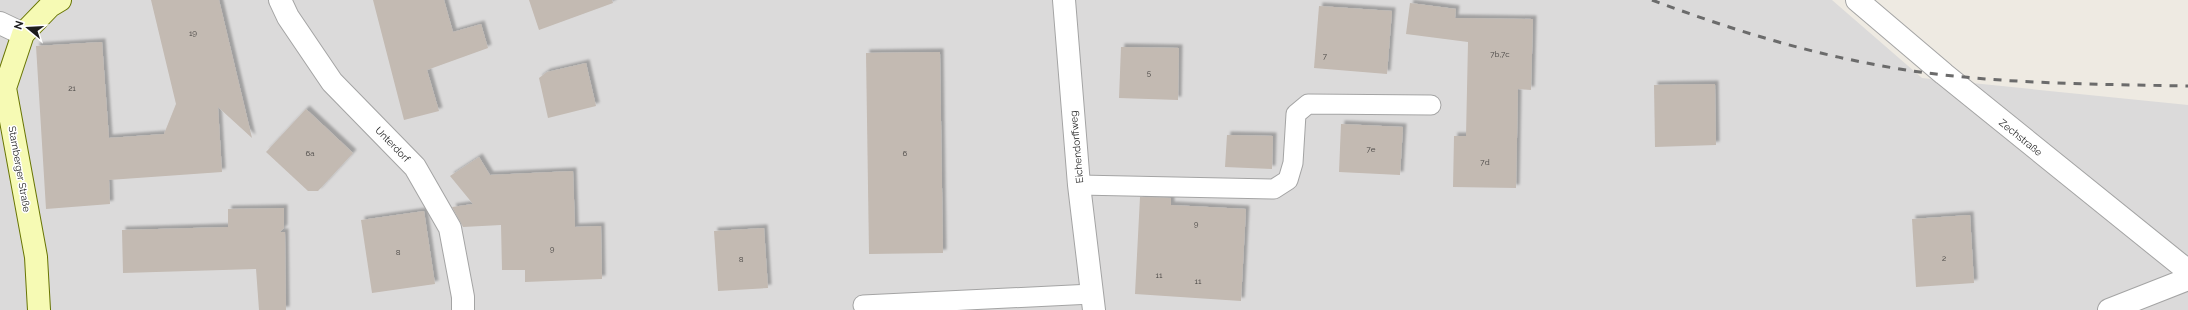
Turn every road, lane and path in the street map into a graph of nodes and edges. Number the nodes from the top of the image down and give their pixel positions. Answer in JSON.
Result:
{"nodes":[{"id":1,"x":60,"y":0,"type":"edge"},
{"id":2,"x":280,"y":0,"type":"edge"},
{"id":3,"x":1064,"y":0,"type":"edge"},
{"id":4,"x":1857,"y":0,"type":"edge"},
{"id":5,"x":0,"y":23,"type":"edge"},
{"id":6,"x":23,"y":34,"type":"junction"},
{"id":7,"x":1431,"y":105,"type":"dead end"},
{"id":8,"x":1079,"y":185,"type":"junction"},
{"id":9,"x":2188,"y":272,"type":"edge"},
{"id":10,"x":2188,"y":279,"type":"edge"},
{"id":11,"x":1093,"y":302,"type":"edge"},
{"id":12,"x":863,"y":305,"type":"dead end"},
{"id":13,"x":39,"y":310,"type":"edge"},
{"id":14,"x":464,"y":310,"type":"edge"},
{"id":15,"x":2109,"y":310,"type":"edge"}],
"edges":[{"from":1,"to":6,"type":"main road","name":"Starnberger Straße"},
{"from":2,"to":14,"type":"street","name":"Unterdorf"},
{"from":3,"to":8,"type":"street","name":"Eichendorffweg"},
{"from":4,"to":9,"type":"street","name":"Zechstraße"},
{"from":5,"to":6,"type":"street"},
{"from":6,"to":13,"type":"main road","name":"Starnberger Straße"},
{"from":7,"to":8,"type":"lane"},
{"from":8,"to":11,"type":"street","name":"Eichendorffweg"},
{"from":10,"to":15,"type":"street"},
{"from":11,"to":12,"type":"lane","name":"Eichendorffweg"}]}
